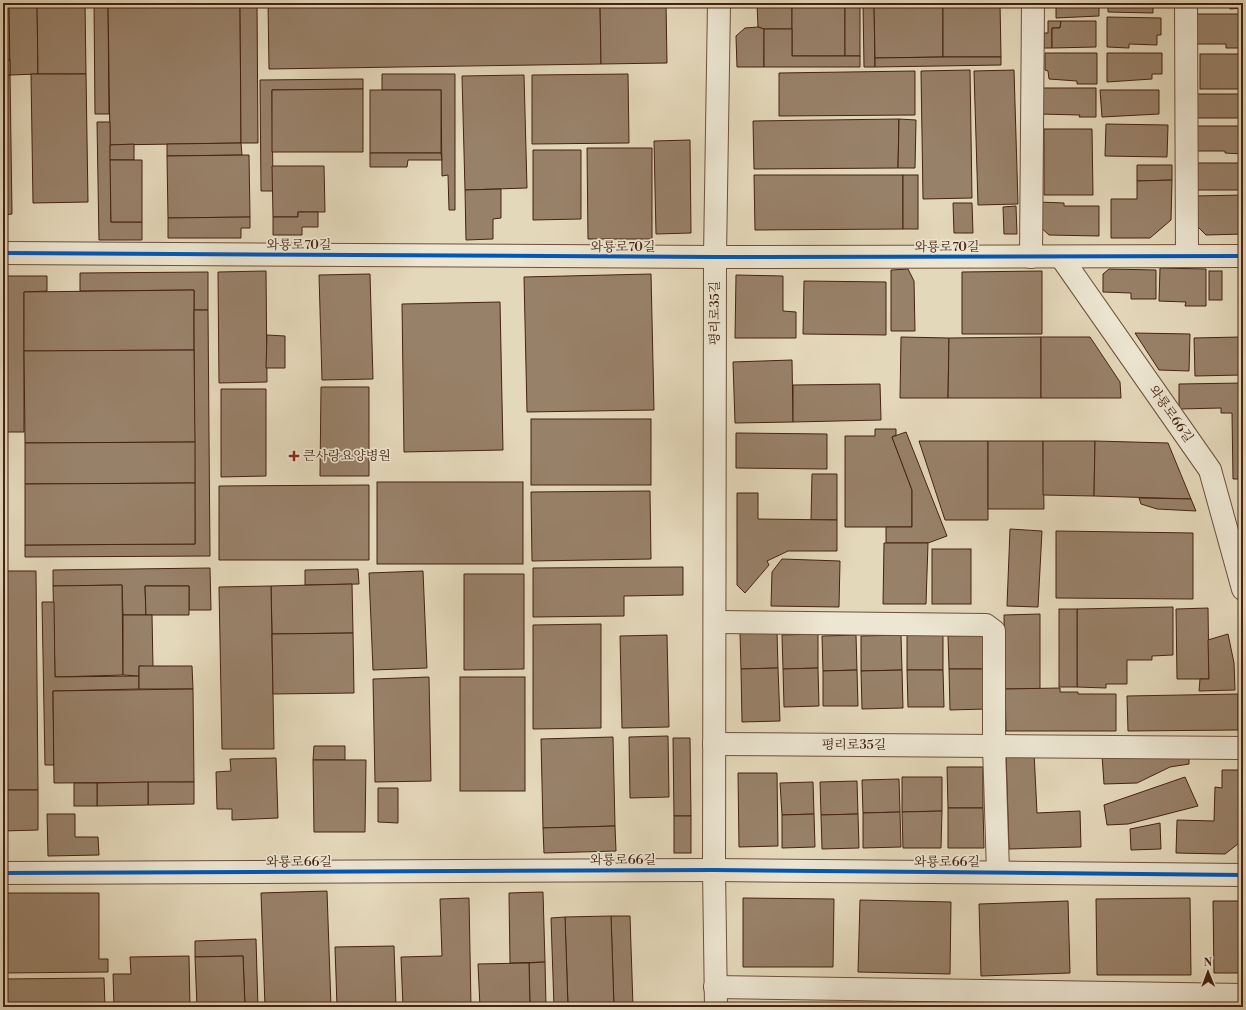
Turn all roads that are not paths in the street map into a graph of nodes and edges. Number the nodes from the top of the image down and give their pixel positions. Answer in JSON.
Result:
{"nodes":[{"id":1,"x":719,"y":3,"type":"edge"},
{"id":2,"x":1033,"y":3,"type":"edge"},
{"id":3,"x":1186,"y":3,"type":"edge"},
{"id":4,"x":3,"y":253,"type":"edge"},
{"id":5,"x":1187,"y":256,"type":"junction"},
{"id":6,"x":1243,"y":256,"type":"edge"},
{"id":7,"x":715,"y":257,"type":"junction"},
{"id":8,"x":1031,"y":257,"type":"junction"},
{"id":9,"x":1061,"y":257,"type":"junction"},
{"id":10,"x":1243,"y":589,"type":"edge"},
{"id":11,"x":716,"y":622,"type":"junction"},
{"id":12,"x":714,"y":744,"type":"junction"},
{"id":13,"x":994,"y":746,"type":"junction"},
{"id":14,"x":1243,"y":748,"type":"edge"},
{"id":15,"x":714,"y":870,"type":"junction"},
{"id":16,"x":998,"y":872,"type":"junction"},
{"id":17,"x":3,"y":873,"type":"edge"},
{"id":18,"x":1243,"y":875,"type":"edge"},
{"id":19,"x":1243,"y":995,"type":"edge"},
{"id":20,"x":716,"y":997,"type":"edge"}],
"edges":[{"from":1,"to":7,"type":"street","name":"평리로35길"},
{"from":2,"to":8,"type":"street"},
{"from":3,"to":5,"type":"street"},
{"from":4,"to":7,"type":"street","name":"와룡로70길"},
{"from":5,"to":6,"type":"street","name":"와룡로70길"},
{"from":5,"to":9,"type":"street","name":"와룡로70길"},
{"from":7,"to":8,"type":"street","name":"와룡로70길"},
{"from":7,"to":11,"type":"street","name":"평리로35길"},
{"from":8,"to":9,"type":"street","name":"와룡로70길"},
{"from":9,"to":10,"type":"street","name":"와룡로66길"},
{"from":11,"to":12,"type":"street","name":"평리로35길"},
{"from":11,"to":13,"type":"street","name":"와룡로66길"},
{"from":12,"to":13,"type":"street","name":"평리로35길"},
{"from":12,"to":15,"type":"street","name":"평리로35길"},
{"from":13,"to":14,"type":"street"},
{"from":13,"to":16,"type":"street","name":"와룡로66길"},
{"from":15,"to":16,"type":"street","name":"와룡로66길"},
{"from":15,"to":17,"type":"street","name":"와룡로66길"},
{"from":15,"to":20,"type":"street","name":"평리로35길"},
{"from":16,"to":18,"type":"street","name":"와룡로66길"},
{"from":19,"to":20,"type":"street"}]}
